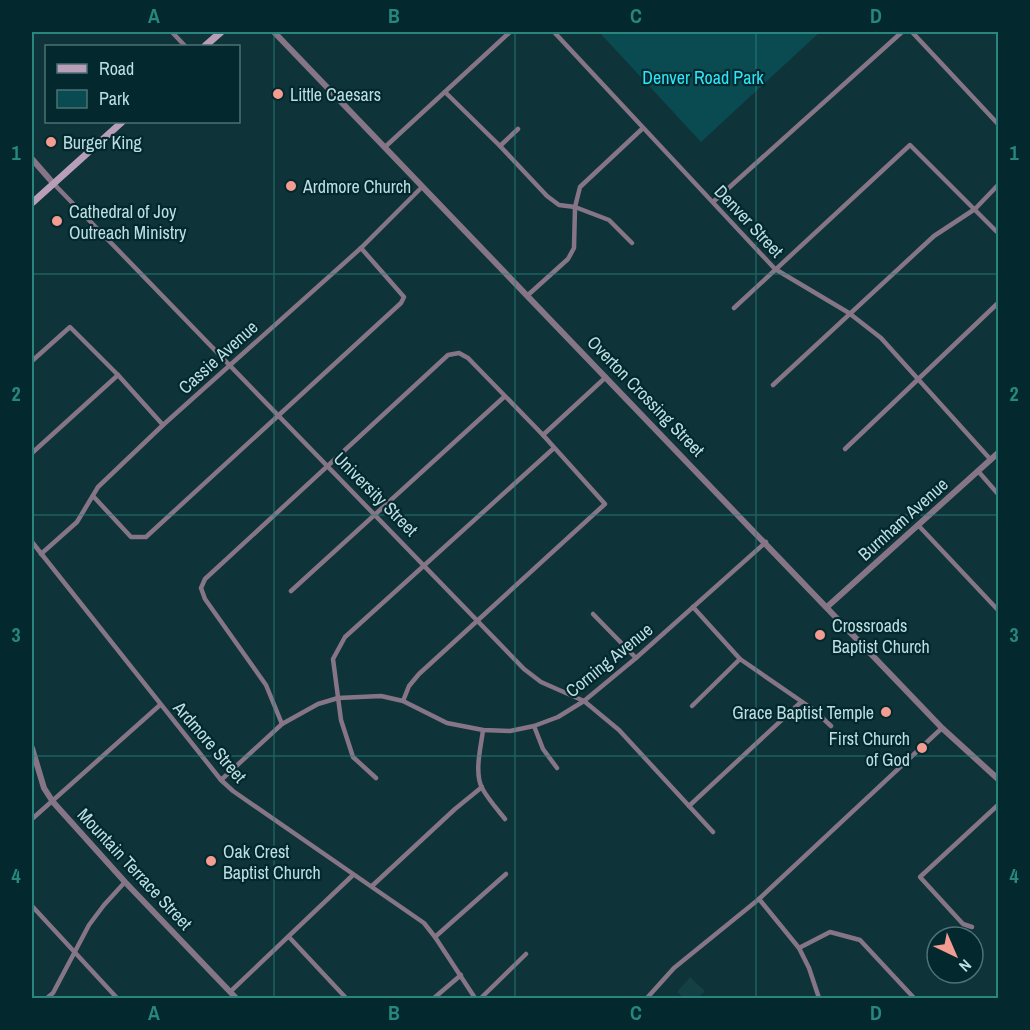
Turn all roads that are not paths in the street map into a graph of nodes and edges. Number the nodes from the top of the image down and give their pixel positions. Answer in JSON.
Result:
{"nodes":[{"id":1,"x":172,"y":32,"type":"edge"},
{"id":2,"x":221,"y":32,"type":"edge"},
{"id":3,"x":274,"y":32,"type":"edge"},
{"id":4,"x":510,"y":32,"type":"edge"},
{"id":5,"x":554,"y":32,"type":"edge"},
{"id":6,"x":902,"y":32,"type":"edge"},
{"id":7,"x":912,"y":32,"type":"edge"},
{"id":8,"x":184,"y":45,"type":"edge"},
{"id":9,"x":206,"y":45,"type":"edge"},
{"id":10,"x":445,"y":92,"type":"junction"},
{"id":11,"x":121,"y":123,"type":"edge"},
{"id":12,"x":999,"y":124,"type":"edge"},
{"id":13,"x":643,"y":128,"type":"junction"},
{"id":14,"x":518,"y":129,"type":"dead end"},
{"id":15,"x":500,"y":146,"type":"junction"},
{"id":16,"x":386,"y":147,"type":"junction"},
{"id":17,"x":32,"y":159,"type":"edge"},
{"id":18,"x":53,"y":183,"type":"junction"},
{"id":19,"x":999,"y":185,"type":"edge"},
{"id":20,"x":422,"y":187,"type":"junction"},
{"id":21,"x":713,"y":202,"type":"junction"},
{"id":22,"x":32,"y":203,"type":"edge"},
{"id":23,"x":575,"y":207,"type":"junction"},
{"id":24,"x":975,"y":209,"type":"junction"},
{"id":25,"x":999,"y":233,"type":"edge"},
{"id":26,"x":632,"y":243,"type":"dead end"},
{"id":27,"x":361,"y":248,"type":"junction"},
{"id":28,"x":775,"y":269,"type":"junction"},
{"id":29,"x":528,"y":294,"type":"junction"},
{"id":30,"x":999,"y":303,"type":"edge"},
{"id":31,"x":734,"y":308,"type":"dead end"},
{"id":32,"x":849,"y":313,"type":"junction"},
{"id":33,"x":32,"y":361,"type":"edge"},
{"id":34,"x":230,"y":365,"type":"junction"},
{"id":35,"x":118,"y":375,"type":"junction"},
{"id":36,"x":606,"y":377,"type":"junction"},
{"id":37,"x":919,"y":380,"type":"junction"},
{"id":38,"x":773,"y":385,"type":"dead end"},
{"id":39,"x":504,"y":397,"type":"junction"},
{"id":40,"x":279,"y":414,"type":"junction"},
{"id":41,"x":163,"y":425,"type":"junction"},
{"id":42,"x":543,"y":435,"type":"junction"},
{"id":43,"x":554,"y":448,"type":"junction"},
{"id":44,"x":845,"y":449,"type":"dead end"},
{"id":45,"x":32,"y":453,"type":"edge"},
{"id":46,"x":999,"y":453,"type":"edge"},
{"id":47,"x":991,"y":460,"type":"junction"},
{"id":48,"x":326,"y":466,"type":"junction"},
{"id":49,"x":978,"y":471,"type":"junction"},
{"id":50,"x":999,"y":494,"type":"edge"},
{"id":51,"x":93,"y":496,"type":"junction"},
{"id":52,"x":374,"y":514,"type":"junction"},
{"id":53,"x":918,"y":525,"type":"junction"},
{"id":54,"x":32,"y":542,"type":"edge"},
{"id":55,"x":766,"y":542,"type":"junction"},
{"id":56,"x":41,"y":554,"type":"junction"},
{"id":57,"x":425,"y":565,"type":"junction"},
{"id":58,"x":291,"y":591,"type":"dead end"},
{"id":59,"x":693,"y":607,"type":"junction"},
{"id":60,"x":827,"y":607,"type":"junction"},
{"id":61,"x":997,"y":609,"type":"dead end"},
{"id":62,"x":592,"y":614,"type":"dead end"},
{"id":63,"x":478,"y":621,"type":"junction"},
{"id":64,"x":636,"y":658,"type":"junction"},
{"id":65,"x":740,"y":659,"type":"junction"},
{"id":66,"x":338,"y":698,"type":"junction"},
{"id":67,"x":403,"y":701,"type":"junction"},
{"id":68,"x":584,"y":701,"type":"junction"},
{"id":69,"x":801,"y":702,"type":"junction"},
{"id":70,"x":160,"y":705,"type":"junction"},
{"id":71,"x":692,"y":706,"type":"dead end"},
{"id":72,"x":282,"y":724,"type":"junction"},
{"id":73,"x":534,"y":726,"type":"junction"},
{"id":74,"x":831,"y":726,"type":"dead end"},
{"id":75,"x":942,"y":728,"type":"junction"},
{"id":76,"x":483,"y":730,"type":"junction"},
{"id":77,"x":32,"y":748,"type":"edge"},
{"id":78,"x":557,"y":768,"type":"dead end"},
{"id":79,"x":376,"y":778,"type":"dead end"},
{"id":80,"x":999,"y":779,"type":"edge"},
{"id":81,"x":221,"y":780,"type":"junction"},
{"id":82,"x":482,"y":787,"type":"junction"},
{"id":83,"x":53,"y":802,"type":"junction"},
{"id":84,"x":999,"y":805,"type":"edge"},
{"id":85,"x":689,"y":806,"type":"junction"},
{"id":86,"x":32,"y":819,"type":"edge"},
{"id":87,"x":505,"y":819,"type":"dead end"},
{"id":88,"x":713,"y":832,"type":"dead end"},
{"id":89,"x":506,"y":874,"type":"dead end"},
{"id":90,"x":353,"y":875,"type":"junction"},
{"id":91,"x":125,"y":882,"type":"junction"},
{"id":92,"x":372,"y":886,"type":"junction"},
{"id":93,"x":759,"y":899,"type":"junction"},
{"id":94,"x":32,"y":906,"type":"edge"},
{"id":95,"x":966,"y":925,"type":"edge"},
{"id":96,"x":289,"y":937,"type":"junction"},
{"id":97,"x":435,"y":937,"type":"junction"},
{"id":98,"x":798,"y":948,"type":"junction"},
{"id":99,"x":75,"y":953,"type":"junction"},
{"id":100,"x":526,"y":954,"type":"dead end"},
{"id":101,"x":460,"y":975,"type":"junction"},
{"id":102,"x":230,"y":992,"type":"junction"},
{"id":103,"x":47,"y":999,"type":"edge"},
{"id":104,"x":117,"y":999,"type":"edge"},
{"id":105,"x":236,"y":999,"type":"edge"},
{"id":106,"x":346,"y":999,"type":"edge"},
{"id":107,"x":434,"y":999,"type":"edge"},
{"id":108,"x":475,"y":999,"type":"edge"},
{"id":109,"x":481,"y":999,"type":"edge"},
{"id":110,"x":647,"y":999,"type":"edge"},
{"id":111,"x":819,"y":999,"type":"edge"},
{"id":112,"x":914,"y":999,"type":"edge"}],
"edges":[{"from":1,"to":8,"type":"street"},
{"from":2,"to":9,"type":"main road"},
{"from":3,"to":16,"type":"street","name":"Overton Crossing Street"},
{"from":4,"to":10,"type":"street"},
{"from":5,"to":13,"type":"street","name":"Denver Street"},
{"from":6,"to":21,"type":"street"},
{"from":7,"to":12,"type":"street"},
{"from":10,"to":15,"type":"street"},
{"from":10,"to":16,"type":"street"},
{"from":11,"to":18,"type":"main road"},
{"from":13,"to":21,"type":"street","name":"Denver Street"},
{"from":13,"to":23,"type":"street"},
{"from":14,"to":15,"type":"street"},
{"from":15,"to":23,"type":"street"},
{"from":16,"to":20,"type":"street","name":"Overton Crossing Street"},
{"from":17,"to":18,"type":"street","name":"University Street"},
{"from":18,"to":22,"type":"main road"},
{"from":18,"to":34,"type":"street","name":"University Street"},
{"from":19,"to":24,"type":"street"},
{"from":20,"to":27,"type":"street","name":"Cassie Avenue"},
{"from":20,"to":29,"type":"street","name":"Overton Crossing Street"},
{"from":21,"to":28,"type":"street","name":"Denver Street"},
{"from":23,"to":26,"type":"street"},
{"from":23,"to":29,"type":"street"},
{"from":24,"to":25,"type":"street"},
{"from":24,"to":28,"type":"street"},
{"from":24,"to":32,"type":"street"},
{"from":27,"to":34,"type":"street","name":"Cassie Avenue"},
{"from":27,"to":40,"type":"street"},
{"from":28,"to":31,"type":"street"},
{"from":28,"to":32,"type":"street","name":"Denver Street"},
{"from":29,"to":36,"type":"street","name":"Overton Crossing Street"},
{"from":30,"to":37,"type":"street"},
{"from":32,"to":37,"type":"street","name":"Denver Street"},
{"from":32,"to":38,"type":"street"},
{"from":33,"to":35,"type":"street"},
{"from":34,"to":40,"type":"street","name":"University Street"},
{"from":34,"to":41,"type":"street","name":"Cassie Avenue"},
{"from":35,"to":41,"type":"street"},
{"from":35,"to":45,"type":"street"},
{"from":36,"to":42,"type":"street"},
{"from":36,"to":55,"type":"street","name":"Overton Crossing Street"},
{"from":37,"to":44,"type":"street"},
{"from":37,"to":47,"type":"street","name":"Denver Street"},
{"from":39,"to":42,"type":"street"},
{"from":39,"to":48,"type":"street"},
{"from":39,"to":52,"type":"street"},
{"from":40,"to":48,"type":"street","name":"University Street"},
{"from":40,"to":51,"type":"street"},
{"from":41,"to":51,"type":"street","name":"Cassie Avenue"},
{"from":42,"to":43,"type":"street"},
{"from":43,"to":57,"type":"street"},
{"from":43,"to":63,"type":"street"},
{"from":46,"to":47,"type":"street","name":"Burnham Avenue"},
{"from":47,"to":49,"type":"street","name":"Burnham Avenue"},
{"from":48,"to":52,"type":"street","name":"University Street"},
{"from":48,"to":72,"type":"street"},
{"from":49,"to":50,"type":"street"},
{"from":49,"to":53,"type":"street","name":"Burnham Avenue"},
{"from":51,"to":56,"type":"street","name":"Cassie Avenue"},
{"from":52,"to":57,"type":"street","name":"University Street"},
{"from":52,"to":58,"type":"street"},
{"from":53,"to":60,"type":"street","name":"Burnham Avenue"},
{"from":53,"to":61,"type":"street"},
{"from":54,"to":56,"type":"street","name":"Ardmore Street"},
{"from":55,"to":59,"type":"street","name":"Corning Avenue"},
{"from":55,"to":60,"type":"street","name":"Overton Crossing Street"},
{"from":56,"to":70,"type":"street","name":"Ardmore Street"},
{"from":57,"to":63,"type":"street","name":"University Street"},
{"from":57,"to":66,"type":"street"},
{"from":59,"to":64,"type":"street","name":"Corning Avenue"},
{"from":59,"to":65,"type":"street"},
{"from":60,"to":75,"type":"street","name":"Overton Crossing Street"},
{"from":62,"to":64,"type":"street"},
{"from":63,"to":67,"type":"street"},
{"from":63,"to":68,"type":"street","name":"University Street"},
{"from":64,"to":68,"type":"street","name":"Corning Avenue"},
{"from":65,"to":69,"type":"street"},
{"from":65,"to":71,"type":"street"},
{"from":66,"to":67,"type":"street","name":"Corning Avenue"},
{"from":66,"to":72,"type":"street","name":"Corning Avenue"},
{"from":66,"to":79,"type":"street"},
{"from":67,"to":76,"type":"street","name":"Corning Avenue"},
{"from":68,"to":73,"type":"street","name":"Corning Avenue"},
{"from":68,"to":85,"type":"street","name":"University Street"},
{"from":69,"to":74,"type":"street"},
{"from":69,"to":85,"type":"street"},
{"from":70,"to":81,"type":"street","name":"Ardmore Street"},
{"from":70,"to":83,"type":"street"},
{"from":72,"to":81,"type":"street","name":"Corning Avenue"},
{"from":73,"to":76,"type":"street","name":"Corning Avenue"},
{"from":73,"to":78,"type":"street"},
{"from":75,"to":80,"type":"street","name":"Overton Crossing Street"},
{"from":75,"to":93,"type":"street"},
{"from":76,"to":82,"type":"street"},
{"from":77,"to":83,"type":"street","name":"Mountain Terrace Street"},
{"from":81,"to":90,"type":"street","name":"Ardmore Street"},
{"from":82,"to":87,"type":"street"},
{"from":82,"to":92,"type":"street"},
{"from":83,"to":86,"type":"street"},
{"from":83,"to":91,"type":"street","name":"Mountain Terrace Street"},
{"from":84,"to":95,"type":"street"},
{"from":85,"to":88,"type":"street","name":"University Street"},
{"from":89,"to":97,"type":"street"},
{"from":90,"to":92,"type":"street","name":"Ardmore Street"},
{"from":90,"to":96,"type":"street"},
{"from":91,"to":99,"type":"street"},
{"from":91,"to":102,"type":"street","name":"Mountain Terrace Street"},
{"from":92,"to":97,"type":"street","name":"Ardmore Street"},
{"from":93,"to":98,"type":"street"},
{"from":93,"to":110,"type":"street"},
{"from":94,"to":99,"type":"street"},
{"from":96,"to":102,"type":"street"},
{"from":96,"to":106,"type":"street"},
{"from":97,"to":101,"type":"street","name":"Ardmore Street"},
{"from":98,"to":111,"type":"street"},
{"from":98,"to":112,"type":"street"},
{"from":99,"to":103,"type":"street"},
{"from":99,"to":104,"type":"street"},
{"from":100,"to":109,"type":"street"},
{"from":101,"to":107,"type":"street"},
{"from":101,"to":108,"type":"street","name":"Ardmore Street"},
{"from":102,"to":105,"type":"street","name":"Mountain Terrace Street"}]}
